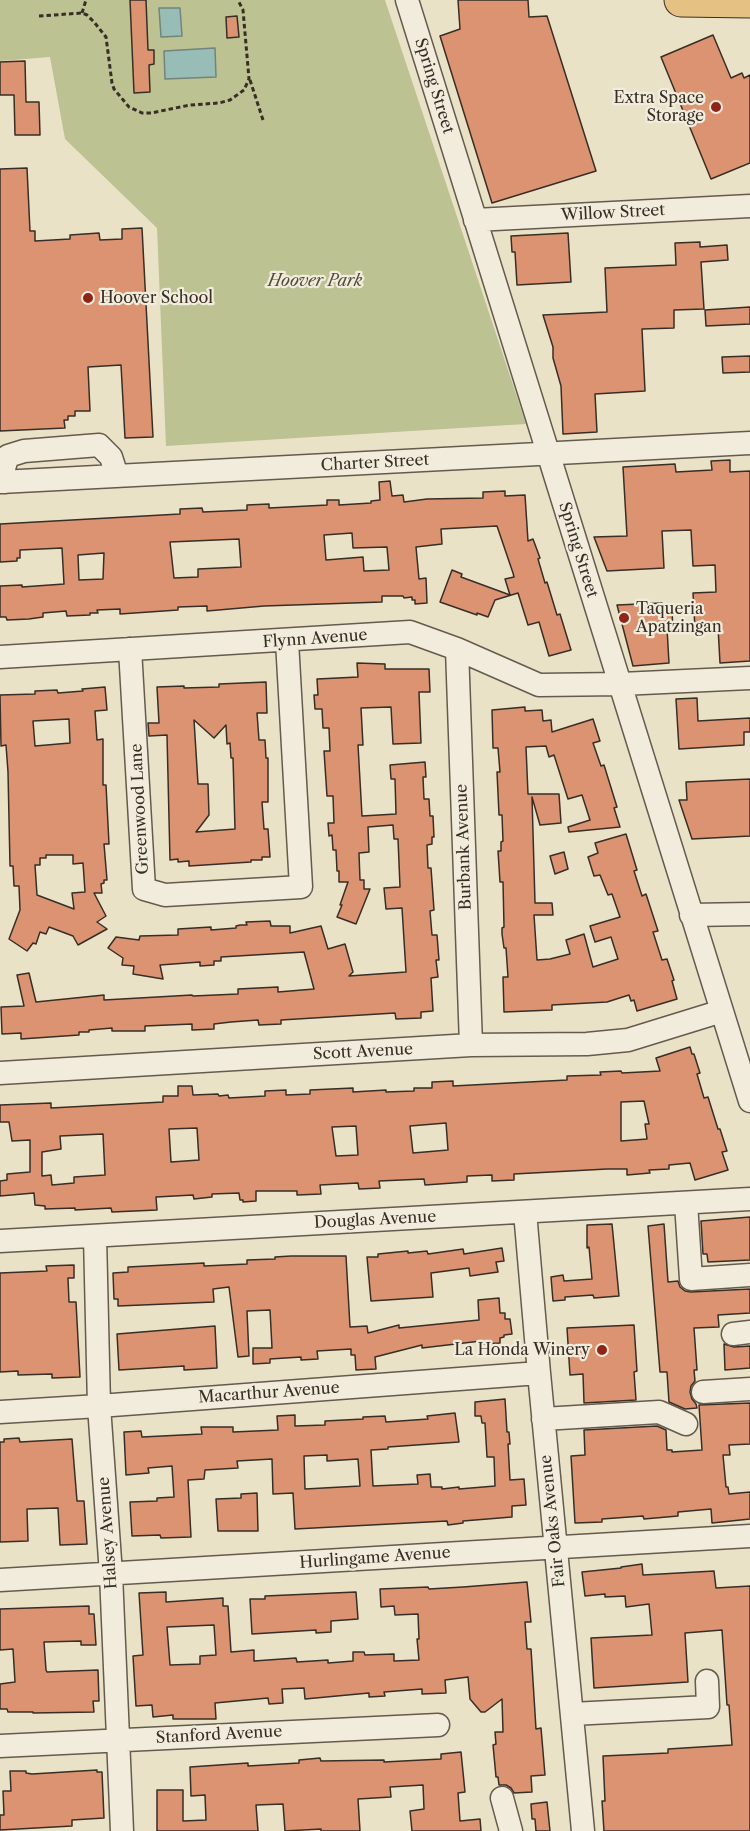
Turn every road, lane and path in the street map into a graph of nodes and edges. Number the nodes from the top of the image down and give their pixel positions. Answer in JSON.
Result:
{"nodes":[{"id":1,"x":86,"y":0,"type":"edge"},
{"id":2,"x":238,"y":0,"type":"edge"},
{"id":3,"x":407,"y":0,"type":"edge"},
{"id":4,"x":681,"y":0,"type":"edge"},
{"id":5,"x":750,"y":2,"type":"edge"},
{"id":6,"x":82,"y":13,"type":"junction"},
{"id":7,"x":39,"y":16,"type":"dead end"},
{"id":8,"x":249,"y":79,"type":"junction"},
{"id":9,"x":263,"y":120,"type":"dead end"},
{"id":10,"x":750,"y":206,"type":"edge"},
{"id":11,"x":476,"y":220,"type":"junction"},
{"id":12,"x":750,"y":443,"type":"edge"},
{"id":13,"x":548,"y":454,"type":"junction"},
{"id":14,"x":117,"y":476,"type":"junction"},
{"id":15,"x":2,"y":482,"type":"edge"},
{"id":16,"x":287,"y":641,"type":"junction"},
{"id":17,"x":130,"y":649,"type":"junction"},
{"id":18,"x":457,"y":649,"type":"junction"},
{"id":19,"x":0,"y":657,"type":"edge"},
{"id":20,"x":750,"y":678,"type":"edge"},
{"id":21,"x":621,"y":684,"type":"junction"},
{"id":22,"x":750,"y":914,"type":"edge"},
{"id":23,"x":691,"y":915,"type":"junction"},
{"id":24,"x":722,"y":1011,"type":"junction"},
{"id":25,"x":471,"y":1045,"type":"junction"},
{"id":26,"x":0,"y":1073,"type":"edge"},
{"id":27,"x":750,"y":1101,"type":"edge"},
{"id":28,"x":750,"y":1199,"type":"edge"},
{"id":29,"x":686,"y":1203,"type":"junction"},
{"id":30,"x":525,"y":1212,"type":"junction"},
{"id":31,"x":94,"y":1236,"type":"junction"},
{"id":32,"x":0,"y":1241,"type":"edge"},
{"id":33,"x":750,"y":1275,"type":"edge"},
{"id":34,"x":538,"y":1373,"type":"junction"},
{"id":35,"x":750,"y":1389,"type":"edge"},
{"id":36,"x":703,"y":1392,"type":"dead end"},
{"id":37,"x":99,"y":1406,"type":"junction"},
{"id":38,"x":0,"y":1412,"type":"edge"},
{"id":39,"x":543,"y":1419,"type":"junction"},
{"id":40,"x":686,"y":1424,"type":"dead end"},
{"id":41,"x":750,"y":1536,"type":"edge"},
{"id":42,"x":556,"y":1546,"type":"junction"},
{"id":43,"x":111,"y":1574,"type":"junction"},
{"id":44,"x":0,"y":1581,"type":"edge"},
{"id":45,"x":707,"y":1681,"type":"dead end"},
{"id":46,"x":572,"y":1714,"type":"junction"},
{"id":47,"x":438,"y":1725,"type":"dead end"},
{"id":48,"x":118,"y":1740,"type":"junction"},
{"id":49,"x":0,"y":1746,"type":"edge"},
{"id":50,"x":502,"y":1798,"type":"dead end"},
{"id":51,"x":122,"y":1831,"type":"edge"},
{"id":52,"x":511,"y":1831,"type":"edge"},
{"id":53,"x":583,"y":1831,"type":"edge"}],
"edges":[{"from":1,"to":6,"type":"path"},
{"from":2,"to":8,"type":"path"},
{"from":3,"to":11,"type":"street","name":"Spring Street"},
{"from":4,"to":5,"type":"highway"},
{"from":6,"to":7,"type":"path"},
{"from":6,"to":8,"type":"path"},
{"from":8,"to":9,"type":"path"},
{"from":10,"to":11,"type":"street","name":"Willow Street"},
{"from":11,"to":13,"type":"street","name":"Spring Street"},
{"from":12,"to":13,"type":"street","name":"Charter Street"},
{"from":13,"to":14,"type":"street","name":"Charter Street"},
{"from":13,"to":21,"type":"street","name":"Spring Street"},
{"from":14,"to":15,"type":"street","name":"Charter Street"},
{"from":14,"to":15,"type":"street"},
{"from":16,"to":17,"type":"street","name":"Flynn Avenue"},
{"from":16,"to":17,"type":"street","name":"Greenwood Lane"},
{"from":16,"to":18,"type":"street","name":"Flynn Avenue"},
{"from":17,"to":19,"type":"street","name":"Flynn Avenue"},
{"from":18,"to":21,"type":"street","name":"Flynn Avenue"},
{"from":18,"to":25,"type":"street","name":"Burbank Avenue"},
{"from":20,"to":21,"type":"street","name":"Flynn Avenue"},
{"from":21,"to":23,"type":"street","name":"Spring Street"},
{"from":22,"to":23,"type":"street"},
{"from":23,"to":24,"type":"street","name":"Spring Street"},
{"from":24,"to":25,"type":"street","name":"Scott Avenue"},
{"from":24,"to":27,"type":"street","name":"Spring Street"},
{"from":25,"to":26,"type":"street","name":"Scott Avenue"},
{"from":28,"to":29,"type":"street","name":"Douglas Avenue"},
{"from":29,"to":30,"type":"street","name":"Douglas Avenue"},
{"from":29,"to":33,"type":"street"},
{"from":30,"to":31,"type":"street","name":"Douglas Avenue"},
{"from":30,"to":34,"type":"street","name":"Fair Oaks Avenue"},
{"from":31,"to":32,"type":"street","name":"Douglas Avenue"},
{"from":31,"to":37,"type":"street","name":"Halsey Avenue"},
{"from":34,"to":37,"type":"street","name":"Macarthur Avenue"},
{"from":34,"to":39,"type":"street","name":"Fair Oaks Avenue"},
{"from":35,"to":36,"type":"street"},
{"from":37,"to":38,"type":"street","name":"Macarthur Avenue"},
{"from":37,"to":43,"type":"street","name":"Halsey Avenue"},
{"from":39,"to":40,"type":"street"},
{"from":39,"to":42,"type":"street","name":"Fair Oaks Avenue"},
{"from":41,"to":42,"type":"street","name":"Hurlingame Avenue"},
{"from":42,"to":43,"type":"street","name":"Hurlingame Avenue"},
{"from":42,"to":46,"type":"street","name":"Fair Oaks Avenue"},
{"from":43,"to":44,"type":"street","name":"Hurlingame Avenue"},
{"from":43,"to":48,"type":"street","name":"Halsey Avenue"},
{"from":45,"to":46,"type":"street"},
{"from":46,"to":53,"type":"street","name":"Fair Oaks Avenue"},
{"from":47,"to":48,"type":"street","name":"Stanford Avenue"},
{"from":48,"to":49,"type":"street","name":"Stanford Avenue"},
{"from":48,"to":51,"type":"street","name":"Halsey Avenue"},
{"from":50,"to":52,"type":"street"}]}
